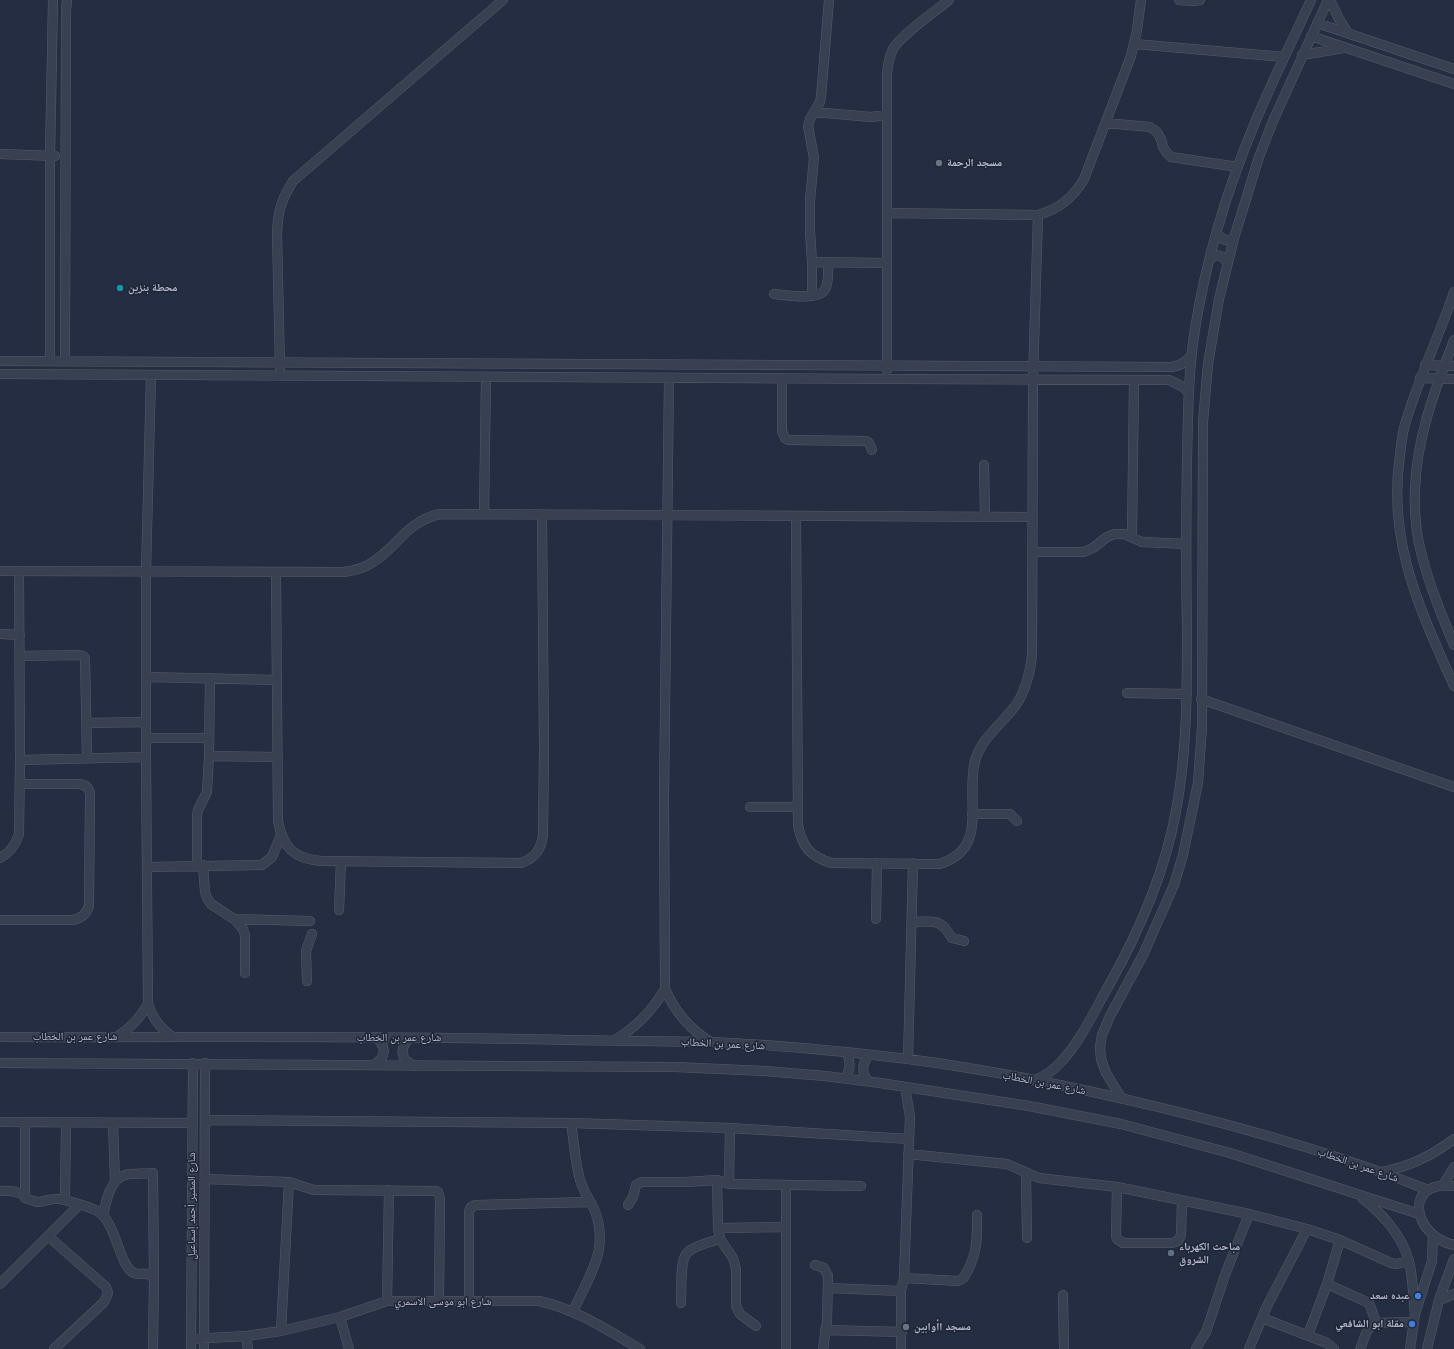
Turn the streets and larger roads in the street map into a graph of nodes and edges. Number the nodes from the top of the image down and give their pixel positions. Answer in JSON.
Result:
{"nodes":[{"id":1,"x":53,"y":0,"type":"edge"},
{"id":2,"x":67,"y":0,"type":"edge"},
{"id":3,"x":503,"y":0,"type":"edge"},
{"id":4,"x":828,"y":0,"type":"edge"},
{"id":5,"x":948,"y":0,"type":"edge"},
{"id":6,"x":1141,"y":0,"type":"edge"},
{"id":7,"x":1179,"y":0,"type":"edge"},
{"id":8,"x":1200,"y":0,"type":"edge"},
{"id":9,"x":1311,"y":0,"type":"edge"},
{"id":10,"x":1329,"y":0,"type":"edge"},
{"id":11,"x":1317,"y":23,"type":"junction"},
{"id":12,"x":1348,"y":33,"type":"junction"},
{"id":13,"x":1311,"y":36,"type":"junction"},
{"id":14,"x":1135,"y":44,"type":"junction"},
{"id":15,"x":1347,"y":48,"type":"junction"},
{"id":16,"x":1302,"y":55,"type":"junction"},
{"id":17,"x":1284,"y":57,"type":"junction"},
{"id":18,"x":1454,"y":69,"type":"edge"},
{"id":19,"x":1454,"y":84,"type":"edge"},
{"id":20,"x":814,"y":112,"type":"junction"},
{"id":21,"x":887,"y":116,"type":"junction"},
{"id":22,"x":1106,"y":123,"type":"junction"},
{"id":23,"x":0,"y":154,"type":"edge"},
{"id":24,"x":50,"y":156,"type":"junction"},
{"id":25,"x":65,"y":156,"type":"junction"},
{"id":26,"x":1238,"y":167,"type":"junction"},
{"id":27,"x":887,"y":213,"type":"junction"},
{"id":28,"x":1038,"y":215,"type":"junction"},
{"id":29,"x":1217,"y":233,"type":"junction"},
{"id":30,"x":1234,"y":238,"type":"junction"},
{"id":31,"x":1210,"y":259,"type":"junction"},
{"id":32,"x":812,"y":262,"type":"junction"},
{"id":33,"x":828,"y":262,"type":"junction"},
{"id":34,"x":887,"y":263,"type":"junction"},
{"id":35,"x":1227,"y":264,"type":"junction"},
{"id":36,"x":1454,"y":292,"type":"edge"},
{"id":37,"x":774,"y":294,"type":"dead end"},
{"id":38,"x":812,"y":296,"type":"junction"},
{"id":39,"x":1454,"y":340,"type":"edge"},
{"id":40,"x":1192,"y":354,"type":"junction"},
{"id":41,"x":0,"y":361,"type":"edge"},
{"id":42,"x":50,"y":361,"type":"junction"},
{"id":43,"x":65,"y":361,"type":"junction"},
{"id":44,"x":280,"y":362,"type":"junction"},
{"id":45,"x":1425,"y":365,"type":"junction"},
{"id":46,"x":887,"y":366,"type":"junction"},
{"id":47,"x":1033,"y":366,"type":"junction"},
{"id":48,"x":1449,"y":366,"type":"edge"},
{"id":49,"x":0,"y":374,"type":"edge"},
{"id":50,"x":151,"y":375,"type":"junction"},
{"id":51,"x":280,"y":376,"type":"junction"},
{"id":52,"x":486,"y":377,"type":"junction"},
{"id":53,"x":669,"y":378,"type":"junction"},
{"id":54,"x":1420,"y":378,"type":"junction"},
{"id":55,"x":782,"y":379,"type":"junction"},
{"id":56,"x":887,"y":379,"type":"junction"},
{"id":57,"x":1032,"y":379,"type":"junction"},
{"id":58,"x":1440,"y":379,"type":"junction"},
{"id":59,"x":1454,"y":379,"type":"edge"},
{"id":60,"x":1134,"y":380,"type":"junction"},
{"id":61,"x":1188,"y":392,"type":"junction"},
{"id":62,"x":872,"y":450,"type":"dead end"},
{"id":63,"x":984,"y":465,"type":"dead end"},
{"id":64,"x":1187,"y":500,"type":"junction"},
{"id":65,"x":1203,"y":500,"type":"junction"},
{"id":66,"x":484,"y":514,"type":"junction"},
{"id":67,"x":542,"y":514,"type":"junction"},
{"id":68,"x":667,"y":515,"type":"junction"},
{"id":69,"x":796,"y":516,"type":"junction"},
{"id":70,"x":985,"y":517,"type":"junction"},
{"id":71,"x":1032,"y":518,"type":"junction"},
{"id":72,"x":1132,"y":537,"type":"junction"},
{"id":73,"x":1186,"y":544,"type":"junction"},
{"id":74,"x":1032,"y":552,"type":"junction"},
{"id":75,"x":0,"y":571,"type":"edge"},
{"id":76,"x":19,"y":571,"type":"junction"},
{"id":77,"x":146,"y":572,"type":"junction"},
{"id":78,"x":276,"y":572,"type":"junction"},
{"id":79,"x":0,"y":634,"type":"edge"},
{"id":80,"x":20,"y":635,"type":"junction"},
{"id":81,"x":1454,"y":645,"type":"edge"},
{"id":82,"x":20,"y":656,"type":"junction"},
{"id":83,"x":147,"y":677,"type":"junction"},
{"id":84,"x":210,"y":678,"type":"junction"},
{"id":85,"x":277,"y":680,"type":"junction"},
{"id":86,"x":1454,"y":686,"type":"edge"},
{"id":87,"x":1127,"y":693,"type":"dead end"},
{"id":88,"x":1187,"y":694,"type":"junction"},
{"id":89,"x":1201,"y":698,"type":"junction"},
{"id":90,"x":146,"y":722,"type":"junction"},
{"id":91,"x":86,"y":723,"type":"junction"},
{"id":92,"x":146,"y":738,"type":"junction"},
{"id":93,"x":209,"y":738,"type":"junction"},
{"id":94,"x":209,"y":756,"type":"junction"},
{"id":95,"x":146,"y":757,"type":"junction"},
{"id":96,"x":277,"y":757,"type":"junction"},
{"id":97,"x":87,"y":758,"type":"junction"},
{"id":98,"x":20,"y":760,"type":"junction"},
{"id":99,"x":20,"y":784,"type":"junction"},
{"id":100,"x":1454,"y":787,"type":"edge"},
{"id":101,"x":750,"y":807,"type":"dead end"},
{"id":102,"x":798,"y":807,"type":"junction"},
{"id":103,"x":1176,"y":813,"type":"junction"},
{"id":104,"x":972,"y":814,"type":"junction"},
{"id":105,"x":1192,"y":816,"type":"junction"},
{"id":106,"x":1017,"y":821,"type":"dead end"},
{"id":107,"x":281,"y":835,"type":"junction"},
{"id":108,"x":0,"y":858,"type":"edge"},
{"id":109,"x":341,"y":861,"type":"junction"},
{"id":110,"x":877,"y":863,"type":"junction"},
{"id":111,"x":913,"y":864,"type":"junction"},
{"id":112,"x":200,"y":865,"type":"junction"},
{"id":113,"x":148,"y":866,"type":"junction"},
{"id":114,"x":339,"y":910,"type":"dead end"},
{"id":115,"x":234,"y":919,"type":"junction"},
{"id":116,"x":876,"y":919,"type":"dead end"},
{"id":117,"x":0,"y":920,"type":"edge"},
{"id":118,"x":310,"y":921,"type":"dead end"},
{"id":119,"x":912,"y":922,"type":"junction"},
{"id":120,"x":312,"y":934,"type":"dead end"},
{"id":121,"x":964,"y":941,"type":"dead end"},
{"id":122,"x":245,"y":973,"type":"dead end"},
{"id":123,"x":307,"y":980,"type":"dead end"},
{"id":124,"x":665,"y":989,"type":"junction"},
{"id":125,"x":148,"y":1004,"type":"junction"},
{"id":126,"x":0,"y":1037,"type":"edge"},
{"id":127,"x":173,"y":1037,"type":"junction"},
{"id":128,"x":375,"y":1037,"type":"junction"},
{"id":129,"x":116,"y":1038,"type":"junction"},
{"id":130,"x":410,"y":1038,"type":"junction"},
{"id":131,"x":613,"y":1041,"type":"junction"},
{"id":132,"x":713,"y":1042,"type":"junction"},
{"id":133,"x":847,"y":1053,"type":"junction"},
{"id":134,"x":869,"y":1055,"type":"junction"},
{"id":135,"x":908,"y":1059,"type":"junction"},
{"id":136,"x":0,"y":1063,"type":"edge"},
{"id":137,"x":193,"y":1063,"type":"junction"},
{"id":138,"x":205,"y":1064,"type":"junction"},
{"id":139,"x":372,"y":1065,"type":"junction"},
{"id":140,"x":414,"y":1066,"type":"junction"},
{"id":141,"x":846,"y":1078,"type":"junction"},
{"id":142,"x":1036,"y":1080,"type":"junction"},
{"id":143,"x":868,"y":1081,"type":"junction"},
{"id":144,"x":906,"y":1086,"type":"junction"},
{"id":145,"x":1122,"y":1098,"type":"junction"},
{"id":146,"x":205,"y":1120,"type":"junction"},
{"id":147,"x":0,"y":1122,"type":"edge"},
{"id":148,"x":25,"y":1122,"type":"junction"},
{"id":149,"x":66,"y":1122,"type":"junction"},
{"id":150,"x":114,"y":1123,"type":"junction"},
{"id":151,"x":192,"y":1123,"type":"junction"},
{"id":152,"x":571,"y":1123,"type":"junction"},
{"id":153,"x":730,"y":1128,"type":"junction"},
{"id":154,"x":909,"y":1139,"type":"junction"},
{"id":155,"x":1454,"y":1139,"type":"edge"},
{"id":156,"x":908,"y":1154,"type":"junction"},
{"id":157,"x":1454,"y":1167,"type":"edge"},
{"id":158,"x":1381,"y":1172,"type":"junction"},
{"id":159,"x":1026,"y":1173,"type":"junction"},
{"id":160,"x":205,"y":1179,"type":"junction"},
{"id":161,"x":717,"y":1180,"type":"junction"},
{"id":162,"x":115,"y":1182,"type":"junction"},
{"id":163,"x":290,"y":1182,"type":"junction"},
{"id":164,"x":729,"y":1184,"type":"junction"},
{"id":165,"x":786,"y":1185,"type":"junction"},
{"id":166,"x":1443,"y":1185,"type":"junction"},
{"id":167,"x":861,"y":1186,"type":"dead end"},
{"id":168,"x":1454,"y":1186,"type":"edge"},
{"id":169,"x":1117,"y":1188,"type":"junction"},
{"id":170,"x":389,"y":1190,"type":"junction"},
{"id":171,"x":1428,"y":1190,"type":"junction"},
{"id":172,"x":0,"y":1191,"type":"edge"},
{"id":173,"x":1355,"y":1194,"type":"junction"},
{"id":174,"x":25,"y":1198,"type":"junction"},
{"id":175,"x":65,"y":1200,"type":"junction"},
{"id":176,"x":1182,"y":1201,"type":"junction"},
{"id":177,"x":590,"y":1202,"type":"junction"},
{"id":178,"x":79,"y":1204,"type":"junction"},
{"id":179,"x":628,"y":1204,"type":"dead end"},
{"id":180,"x":1249,"y":1214,"type":"junction"},
{"id":181,"x":1419,"y":1214,"type":"junction"},
{"id":182,"x":103,"y":1215,"type":"junction"},
{"id":183,"x":977,"y":1215,"type":"dead end"},
{"id":184,"x":786,"y":1227,"type":"junction"},
{"id":185,"x":718,"y":1228,"type":"junction"},
{"id":186,"x":1307,"y":1229,"type":"junction"},
{"id":187,"x":1433,"y":1235,"type":"junction"},
{"id":188,"x":48,"y":1236,"type":"junction"},
{"id":189,"x":1027,"y":1238,"type":"dead end"},
{"id":190,"x":720,"y":1239,"type":"junction"},
{"id":191,"x":1340,"y":1240,"type":"junction"},
{"id":192,"x":1454,"y":1245,"type":"edge"},
{"id":193,"x":1454,"y":1259,"type":"edge"},
{"id":194,"x":1409,"y":1261,"type":"junction"},
{"id":195,"x":815,"y":1265,"type":"dead end"},
{"id":196,"x":904,"y":1278,"type":"junction"},
{"id":197,"x":154,"y":1279,"type":"junction"},
{"id":198,"x":0,"y":1284,"type":"edge"},
{"id":199,"x":1327,"y":1284,"type":"junction"},
{"id":200,"x":828,"y":1288,"type":"junction"},
{"id":201,"x":901,"y":1291,"type":"junction"},
{"id":202,"x":1454,"y":1294,"type":"edge"},
{"id":203,"x":1063,"y":1295,"type":"dead end"},
{"id":204,"x":1439,"y":1300,"type":"junction"},
{"id":205,"x":387,"y":1301,"type":"junction"},
{"id":206,"x":440,"y":1302,"type":"junction"},
{"id":207,"x":469,"y":1302,"type":"junction"},
{"id":208,"x":681,"y":1303,"type":"dead end"},
{"id":209,"x":573,"y":1311,"type":"junction"},
{"id":210,"x":340,"y":1317,"type":"junction"},
{"id":211,"x":1262,"y":1318,"type":"junction"},
{"id":212,"x":1414,"y":1318,"type":"junction"},
{"id":213,"x":1376,"y":1322,"type":"junction"},
{"id":214,"x":756,"y":1326,"type":"dead end"},
{"id":215,"x":825,"y":1330,"type":"junction"},
{"id":216,"x":281,"y":1331,"type":"junction"},
{"id":217,"x":902,"y":1332,"type":"junction"},
{"id":218,"x":1308,"y":1335,"type":"junction"},
{"id":219,"x":246,"y":1336,"type":"junction"},
{"id":220,"x":204,"y":1338,"type":"junction"},
{"id":221,"x":191,"y":1339,"type":"junction"},
{"id":222,"x":54,"y":1349,"type":"edge"},
{"id":223,"x":153,"y":1349,"type":"edge"},
{"id":224,"x":191,"y":1349,"type":"edge"},
{"id":225,"x":204,"y":1349,"type":"edge"},
{"id":226,"x":248,"y":1349,"type":"edge"},
{"id":227,"x":349,"y":1349,"type":"edge"},
{"id":228,"x":640,"y":1349,"type":"edge"},
{"id":229,"x":786,"y":1349,"type":"edge"},
{"id":230,"x":823,"y":1349,"type":"edge"},
{"id":231,"x":901,"y":1349,"type":"edge"},
{"id":232,"x":1064,"y":1349,"type":"edge"},
{"id":233,"x":1196,"y":1349,"type":"edge"},
{"id":234,"x":1249,"y":1349,"type":"edge"},
{"id":235,"x":1334,"y":1349,"type":"edge"},
{"id":236,"x":1360,"y":1349,"type":"edge"},
{"id":237,"x":1410,"y":1349,"type":"edge"},
{"id":238,"x":1426,"y":1349,"type":"edge"}],
"edges":[{"from":1,"to":24,"type":"street"},
{"from":2,"to":25,"type":"street"},
{"from":3,"to":44,"type":"street"},
{"from":4,"to":20,"type":"street"},
{"from":5,"to":21,"type":"street"},
{"from":6,"to":14,"type":"street"},
{"from":7,"to":8,"type":"street"},
{"from":9,"to":17,"type":"street"},
{"from":10,"to":11,"type":"street"},
{"from":10,"to":12,"type":"street"},
{"from":11,"to":12,"type":"street"},
{"from":11,"to":13,"type":"street"},
{"from":12,"to":18,"type":"street"},
{"from":13,"to":15,"type":"street"},
{"from":13,"to":16,"type":"street"},
{"from":14,"to":17,"type":"street"},
{"from":14,"to":22,"type":"street"},
{"from":15,"to":16,"type":"street"},
{"from":15,"to":19,"type":"street"},
{"from":16,"to":30,"type":"street"},
{"from":17,"to":26,"type":"street"},
{"from":20,"to":21,"type":"street"},
{"from":20,"to":32,"type":"street"},
{"from":21,"to":27,"type":"street"},
{"from":22,"to":26,"type":"street"},
{"from":22,"to":28,"type":"street"},
{"from":23,"to":24,"type":"street"},
{"from":24,"to":25,"type":"street"},
{"from":24,"to":42,"type":"street"},
{"from":25,"to":43,"type":"street"},
{"from":26,"to":29,"type":"street"},
{"from":27,"to":28,"type":"street"},
{"from":27,"to":34,"type":"street"},
{"from":28,"to":47,"type":"street"},
{"from":29,"to":30,"type":"street"},
{"from":29,"to":31,"type":"street"},
{"from":30,"to":35,"type":"street"},
{"from":31,"to":35,"type":"street"},
{"from":31,"to":40,"type":"street"},
{"from":32,"to":33,"type":"street"},
{"from":32,"to":38,"type":"street"},
{"from":33,"to":34,"type":"street"},
{"from":33,"to":38,"type":"street"},
{"from":34,"to":46,"type":"street"},
{"from":35,"to":65,"type":"street"},
{"from":36,"to":45,"type":"street"},
{"from":37,"to":38,"type":"street"},
{"from":39,"to":48,"type":"street"},
{"from":40,"to":47,"type":"street"},
{"from":40,"to":61,"type":"street"},
{"from":41,"to":42,"type":"street"},
{"from":42,"to":43,"type":"street"},
{"from":43,"to":44,"type":"street"},
{"from":44,"to":46,"type":"street"},
{"from":44,"to":51,"type":"street"},
{"from":45,"to":48,"type":"street"},
{"from":45,"to":54,"type":"street"},
{"from":46,"to":47,"type":"street"},
{"from":46,"to":56,"type":"street"},
{"from":47,"to":57,"type":"street"},
{"from":48,"to":58,"type":"street"},
{"from":49,"to":50,"type":"street"},
{"from":50,"to":51,"type":"street"},
{"from":50,"to":77,"type":"street"},
{"from":51,"to":52,"type":"street"},
{"from":52,"to":53,"type":"street"},
{"from":52,"to":66,"type":"street"},
{"from":53,"to":55,"type":"street"},
{"from":53,"to":68,"type":"street"},
{"from":54,"to":58,"type":"street"},
{"from":54,"to":86,"type":"street"},
{"from":55,"to":56,"type":"street"},
{"from":55,"to":62,"type":"street"},
{"from":56,"to":57,"type":"street"},
{"from":57,"to":60,"type":"street"},
{"from":57,"to":71,"type":"street"},
{"from":58,"to":59,"type":"street"},
{"from":58,"to":81,"type":"street"},
{"from":60,"to":61,"type":"street"},
{"from":60,"to":72,"type":"street"},
{"from":61,"to":64,"type":"street"},
{"from":63,"to":70,"type":"street"},
{"from":64,"to":65,"type":"street"},
{"from":64,"to":73,"type":"street"},
{"from":65,"to":89,"type":"street"},
{"from":66,"to":67,"type":"street"},
{"from":66,"to":78,"type":"street"},
{"from":67,"to":68,"type":"street"},
{"from":67,"to":109,"type":"street"},
{"from":68,"to":69,"type":"street"},
{"from":68,"to":124,"type":"street"},
{"from":69,"to":70,"type":"street"},
{"from":69,"to":102,"type":"street"},
{"from":70,"to":71,"type":"street"},
{"from":71,"to":74,"type":"street"},
{"from":72,"to":73,"type":"street"},
{"from":72,"to":74,"type":"street"},
{"from":73,"to":88,"type":"street"},
{"from":74,"to":104,"type":"street"},
{"from":75,"to":76,"type":"street"},
{"from":76,"to":77,"type":"street"},
{"from":76,"to":80,"type":"street"},
{"from":77,"to":78,"type":"street"},
{"from":77,"to":83,"type":"street"},
{"from":78,"to":85,"type":"street"},
{"from":79,"to":80,"type":"street"},
{"from":80,"to":82,"type":"street"},
{"from":82,"to":91,"type":"street"},
{"from":82,"to":98,"type":"street"},
{"from":83,"to":84,"type":"street"},
{"from":83,"to":90,"type":"street"},
{"from":84,"to":85,"type":"street"},
{"from":84,"to":93,"type":"street"},
{"from":85,"to":96,"type":"street"},
{"from":87,"to":88,"type":"street"},
{"from":88,"to":103,"type":"street"},
{"from":89,"to":100,"type":"street"},
{"from":89,"to":105,"type":"street"},
{"from":90,"to":91,"type":"street"},
{"from":90,"to":92,"type":"street"},
{"from":91,"to":97,"type":"street"},
{"from":92,"to":93,"type":"street"},
{"from":92,"to":95,"type":"street"},
{"from":93,"to":94,"type":"street"},
{"from":94,"to":96,"type":"street"},
{"from":94,"to":112,"type":"street"},
{"from":95,"to":97,"type":"street"},
{"from":95,"to":113,"type":"street"},
{"from":96,"to":107,"type":"street"},
{"from":97,"to":98,"type":"street"},
{"from":98,"to":99,"type":"street"},
{"from":99,"to":108,"type":"street"},
{"from":99,"to":117,"type":"street"},
{"from":101,"to":102,"type":"street"},
{"from":102,"to":110,"type":"street"},
{"from":103,"to":105,"type":"street"},
{"from":103,"to":142,"type":"street"},
{"from":104,"to":106,"type":"street"},
{"from":104,"to":111,"type":"street"},
{"from":105,"to":145,"type":"street"},
{"from":107,"to":109,"type":"street"},
{"from":107,"to":112,"type":"street"},
{"from":109,"to":114,"type":"street"},
{"from":110,"to":111,"type":"street"},
{"from":110,"to":116,"type":"street"},
{"from":111,"to":119,"type":"street"},
{"from":112,"to":113,"type":"street"},
{"from":112,"to":115,"type":"street"},
{"from":113,"to":125,"type":"street"},
{"from":115,"to":118,"type":"street"},
{"from":115,"to":122,"type":"street"},
{"from":119,"to":121,"type":"street"},
{"from":119,"to":135,"type":"street"},
{"from":120,"to":123,"type":"street"},
{"from":124,"to":131,"type":"street"},
{"from":124,"to":132,"type":"street"},
{"from":125,"to":127,"type":"street"},
{"from":125,"to":129,"type":"street"},
{"from":126,"to":129,"type":"street","name":"شارع عمر بن الخطاب"},
{"from":127,"to":128,"type":"street","name":"شارع عمر بن الخطاب"},
{"from":127,"to":129,"type":"street","name":"شارع عمر بن الخطاب"},
{"from":128,"to":130,"type":"street","name":"شارع عمر بن الخطاب"},
{"from":128,"to":139,"type":"street"},
{"from":130,"to":131,"type":"street","name":"شارع عمر بن الخطاب"},
{"from":130,"to":140,"type":"street"},
{"from":131,"to":132,"type":"street","name":"شارع عمر بن الخطاب"},
{"from":132,"to":133,"type":"street","name":"شارع عمر بن الخطاب"},
{"from":133,"to":134,"type":"street","name":"شارع عمر بن الخطاب"},
{"from":133,"to":141,"type":"street"},
{"from":134,"to":135,"type":"street","name":"شارع عمر بن الخطاب"},
{"from":134,"to":143,"type":"street"},
{"from":135,"to":142,"type":"street","name":"شارع عمر بن الخطاب"},
{"from":136,"to":137,"type":"street"},
{"from":137,"to":138,"type":"street"},
{"from":137,"to":151,"type":"street","name":"شارع المشير أحمد إسماعيل"},
{"from":138,"to":139,"type":"street"},
{"from":138,"to":146,"type":"street","name":"شارع المشير أحمد إسماعيل"},
{"from":139,"to":140,"type":"street"},
{"from":140,"to":141,"type":"street"},
{"from":141,"to":143,"type":"street"},
{"from":142,"to":145,"type":"street","name":"شارع عمر بن الخطاب"},
{"from":143,"to":144,"type":"street"},
{"from":144,"to":154,"type":"street"},
{"from":144,"to":173,"type":"street"},
{"from":145,"to":158,"type":"street","name":"شارع عمر بن الخطاب"},
{"from":146,"to":152,"type":"street"},
{"from":146,"to":160,"type":"street","name":"شارع المشير أحمد إسماعيل"},
{"from":147,"to":148,"type":"street"},
{"from":148,"to":149,"type":"street"},
{"from":148,"to":174,"type":"street"},
{"from":149,"to":150,"type":"street"},
{"from":149,"to":175,"type":"street"},
{"from":150,"to":151,"type":"street"},
{"from":150,"to":162,"type":"street"},
{"from":151,"to":221,"type":"street","name":"شارع المشير أحمد إسماعيل"},
{"from":152,"to":153,"type":"street"},
{"from":152,"to":177,"type":"street"},
{"from":153,"to":154,"type":"street"},
{"from":153,"to":164,"type":"street"},
{"from":154,"to":156,"type":"street"},
{"from":155,"to":158,"type":"street"},
{"from":156,"to":159,"type":"street"},
{"from":156,"to":196,"type":"street"},
{"from":157,"to":166,"type":"street"},
{"from":158,"to":171,"type":"street","name":"شارع عمر بن الخطاب"},
{"from":159,"to":169,"type":"street"},
{"from":159,"to":189,"type":"street"},
{"from":160,"to":163,"type":"street"},
{"from":160,"to":220,"type":"street","name":"شارع المشير أحمد إسماعيل"},
{"from":161,"to":164,"type":"street"},
{"from":161,"to":179,"type":"street"},
{"from":161,"to":185,"type":"street"},
{"from":162,"to":182,"type":"street"},
{"from":162,"to":197,"type":"street"},
{"from":163,"to":170,"type":"street"},
{"from":163,"to":216,"type":"street"},
{"from":164,"to":165,"type":"street"},
{"from":165,"to":167,"type":"street"},
{"from":165,"to":184,"type":"street"},
{"from":166,"to":168,"type":"street"},
{"from":166,"to":171,"type":"street"},
{"from":169,"to":176,"type":"street"},
{"from":169,"to":176,"type":"street"},
{"from":170,"to":205,"type":"street"},
{"from":170,"to":206,"type":"street"},
{"from":171,"to":181,"type":"street"},
{"from":172,"to":174,"type":"street"},
{"from":173,"to":181,"type":"street"},
{"from":173,"to":194,"type":"street"},
{"from":174,"to":175,"type":"street"},
{"from":175,"to":178,"type":"street"},
{"from":176,"to":180,"type":"street"},
{"from":177,"to":207,"type":"street"},
{"from":177,"to":209,"type":"street"},
{"from":178,"to":182,"type":"street"},
{"from":178,"to":188,"type":"street"},
{"from":180,"to":186,"type":"street"},
{"from":180,"to":233,"type":"street"},
{"from":181,"to":187,"type":"street"},
{"from":182,"to":197,"type":"street"},
{"from":183,"to":196,"type":"street"},
{"from":184,"to":185,"type":"street"},
{"from":184,"to":229,"type":"street"},
{"from":185,"to":190,"type":"street"},
{"from":186,"to":191,"type":"street"},
{"from":186,"to":211,"type":"street"},
{"from":187,"to":192,"type":"street"},
{"from":187,"to":212,"type":"street"},
{"from":188,"to":198,"type":"street"},
{"from":188,"to":222,"type":"street"},
{"from":190,"to":208,"type":"street"},
{"from":190,"to":214,"type":"street"},
{"from":191,"to":194,"type":"street"},
{"from":191,"to":199,"type":"street"},
{"from":193,"to":204,"type":"street"},
{"from":194,"to":212,"type":"street"},
{"from":195,"to":200,"type":"street"},
{"from":196,"to":201,"type":"street"},
{"from":197,"to":223,"type":"street"},
{"from":199,"to":213,"type":"street"},
{"from":199,"to":218,"type":"street"},
{"from":200,"to":201,"type":"street"},
{"from":200,"to":215,"type":"street"},
{"from":201,"to":217,"type":"street"},
{"from":202,"to":204,"type":"street"},
{"from":203,"to":232,"type":"street"},
{"from":204,"to":238,"type":"street"},
{"from":205,"to":206,"type":"street","name":"شارع ابو موسى الاسمري"},
{"from":205,"to":210,"type":"street","name":"شارع ابو موسى الاسمري"},
{"from":206,"to":207,"type":"street","name":"شارع ابو موسى الاسمري"},
{"from":207,"to":209,"type":"street","name":"شارع ابو موسى الاسمري"},
{"from":209,"to":228,"type":"street","name":"شارع ابو موسى الاسمري"},
{"from":210,"to":216,"type":"street","name":"شارع ابو موسى الاسمري"},
{"from":210,"to":227,"type":"street"},
{"from":211,"to":218,"type":"street"},
{"from":211,"to":234,"type":"street"},
{"from":212,"to":213,"type":"street"},
{"from":212,"to":237,"type":"street"},
{"from":213,"to":236,"type":"street"},
{"from":215,"to":217,"type":"street"},
{"from":215,"to":230,"type":"street"},
{"from":216,"to":219,"type":"street","name":"شارع ابو موسى الاسمري"},
{"from":217,"to":231,"type":"street"},
{"from":218,"to":235,"type":"street"},
{"from":219,"to":220,"type":"street","name":"شارع ابو موسى الاسمري"},
{"from":219,"to":226,"type":"street"},
{"from":220,"to":221,"type":"street","name":"شارع ابو موسى الاسمري"},
{"from":220,"to":225,"type":"street","name":"شارع المشير أحمد إسماعيل"},
{"from":221,"to":224,"type":"street","name":"شارع المشير أحمد إسماعيل"}]}
